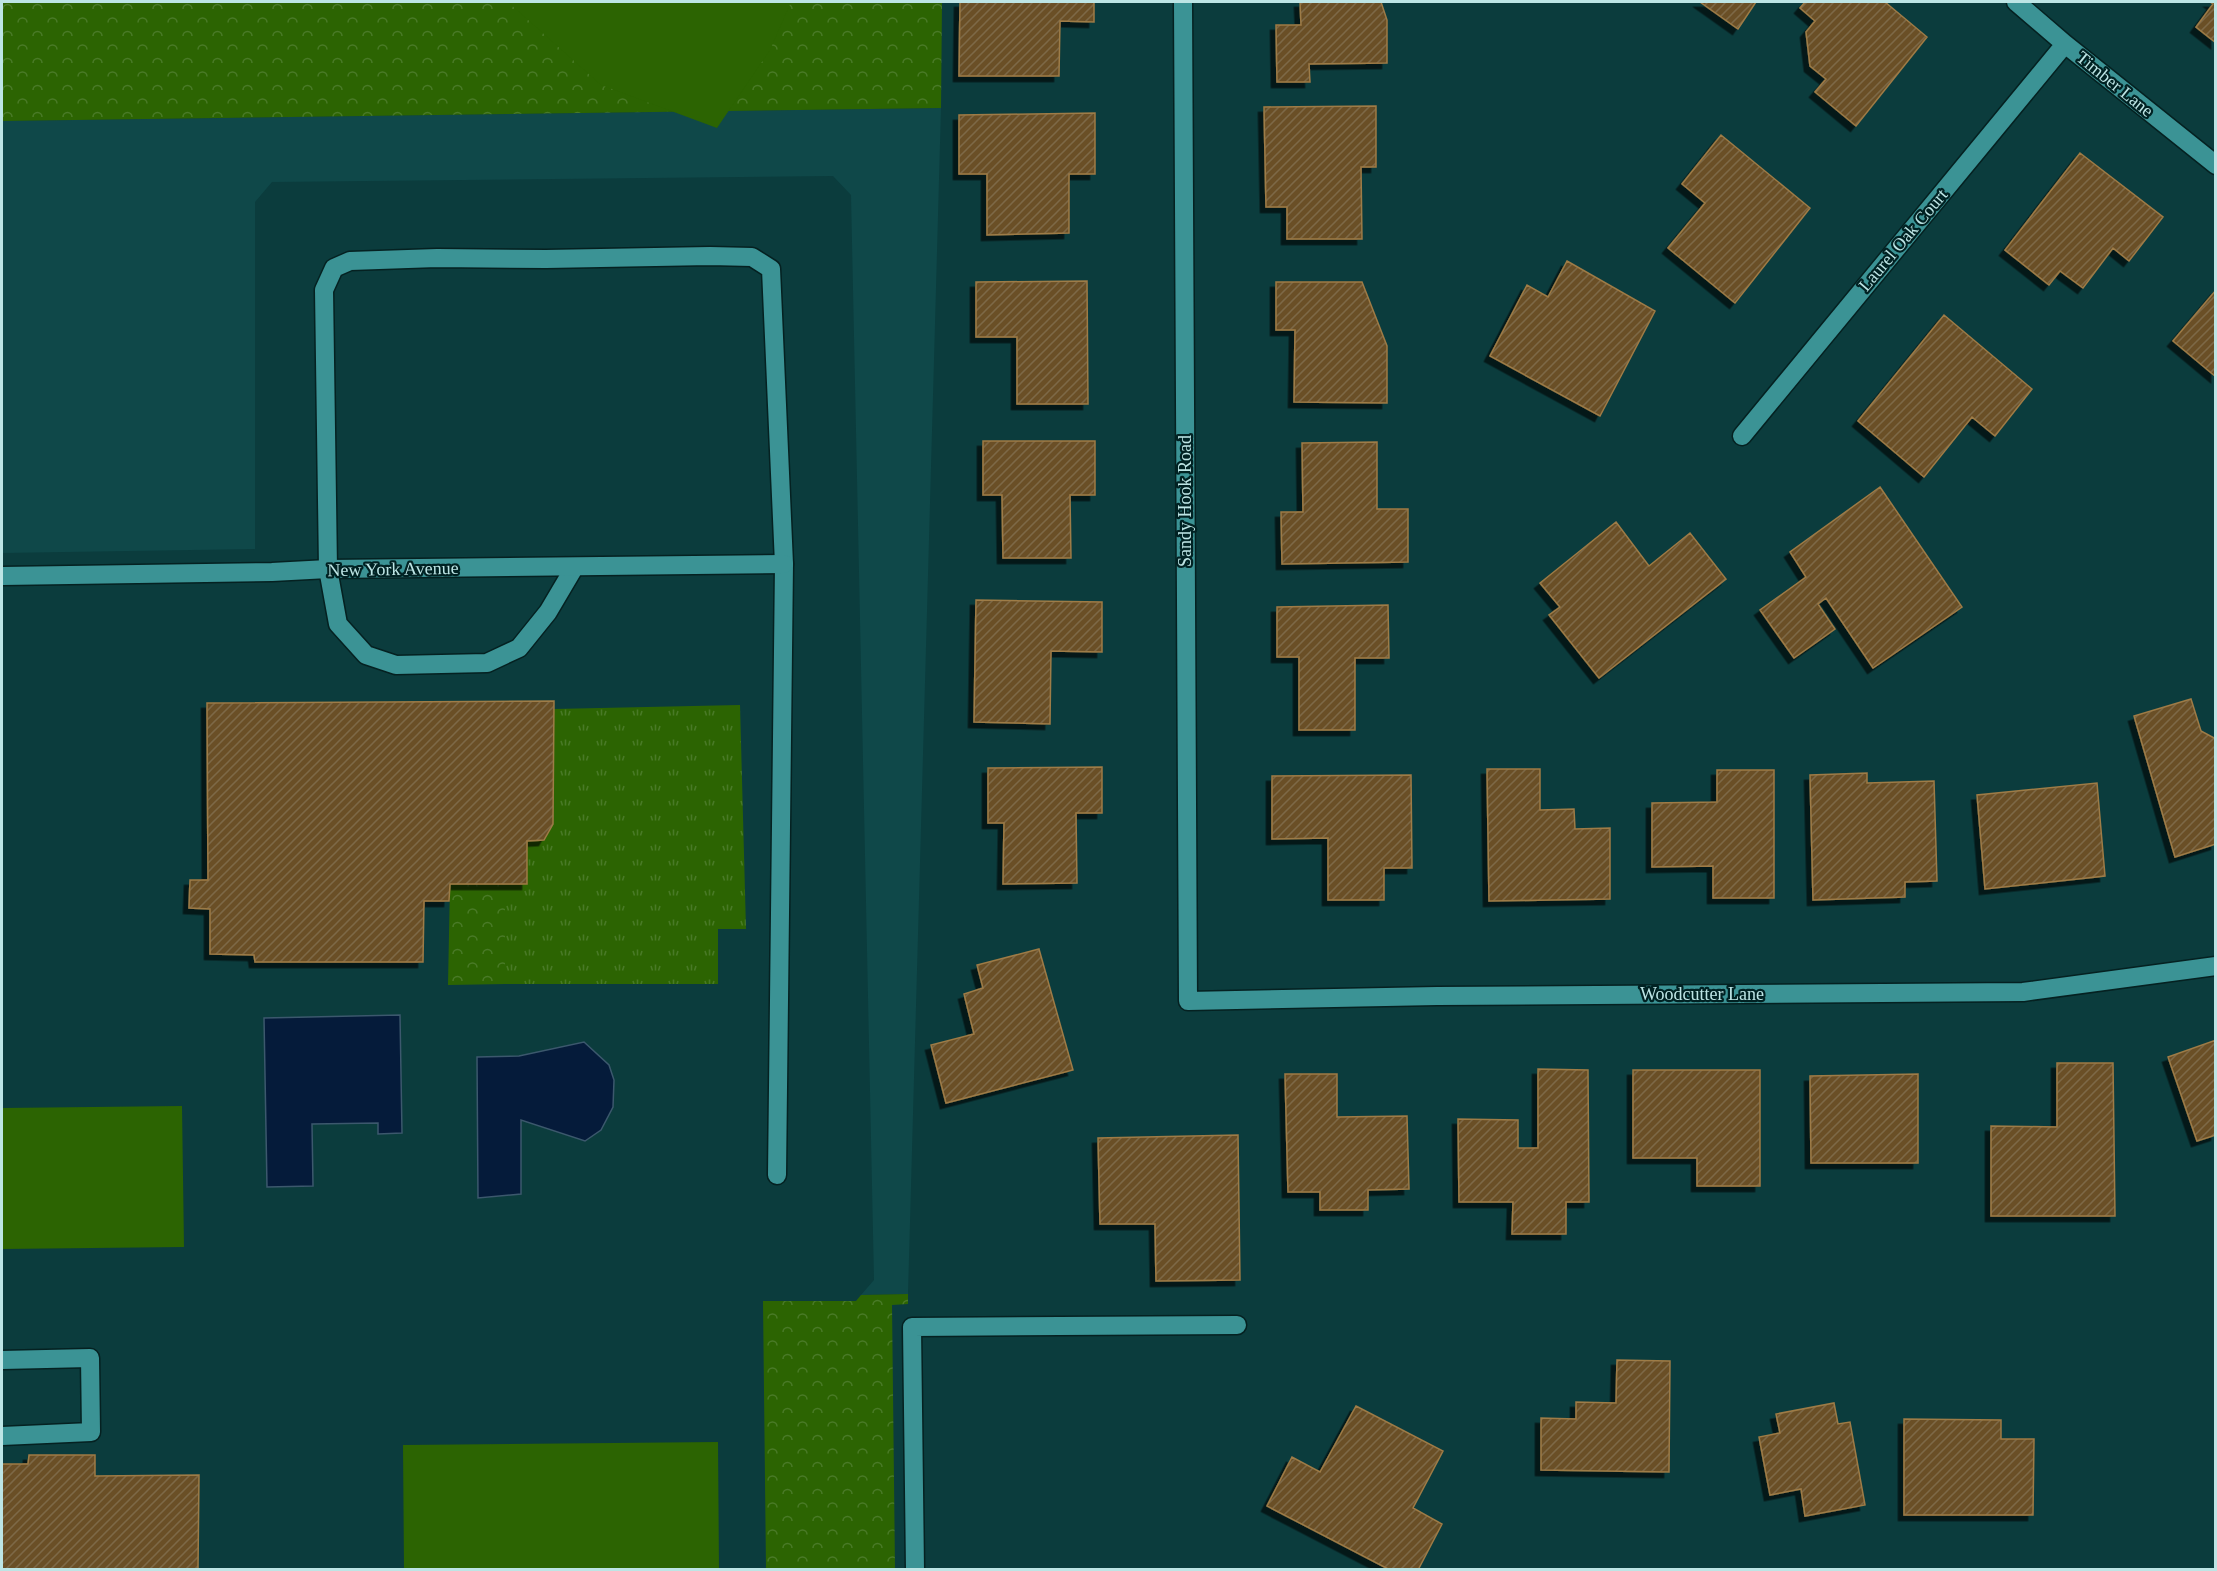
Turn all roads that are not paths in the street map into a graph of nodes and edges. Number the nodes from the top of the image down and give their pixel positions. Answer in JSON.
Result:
{"nodes":[{"id":1,"x":1183,"y":2,"type":"edge"},
{"id":2,"x":2016,"y":2,"type":"edge"},
{"id":3,"x":2065,"y":44,"type":"junction"},
{"id":4,"x":2216,"y":165,"type":"edge"},
{"id":5,"x":1742,"y":436,"type":"dead end"},
{"id":6,"x":784,"y":564,"type":"junction"},
{"id":7,"x":574,"y":568,"type":"junction"},
{"id":8,"x":328,"y":569,"type":"junction"},
{"id":9,"x":2,"y":576,"type":"edge"},
{"id":10,"x":2216,"y":966,"type":"edge"},
{"id":11,"x":1188,"y":1001,"type":"joint"},
{"id":12,"x":777,"y":1175,"type":"dead end"},
{"id":13,"x":1237,"y":1325,"type":"dead end"},
{"id":14,"x":2,"y":1360,"type":"edge"},
{"id":15,"x":2,"y":1436,"type":"edge"},
{"id":16,"x":915,"y":1569,"type":"edge"}],
"edges":[{"from":1,"to":11,"type":"street","name":"Sandy Hook Road"},
{"from":2,"to":3,"type":"street","name":"Timber Lane"},
{"from":3,"to":4,"type":"street","name":"Timber Lane"},
{"from":3,"to":5,"type":"street","name":"Laurel Oak Court"},
{"from":6,"to":7,"type":"street","name":"New York Avenue"},
{"from":6,"to":8,"type":"street"},
{"from":6,"to":12,"type":"street"},
{"from":7,"to":8,"type":"street","name":"New York Avenue"},
{"from":7,"to":8,"type":"street"},
{"from":8,"to":9,"type":"street","name":"New York Avenue"},
{"from":10,"to":11,"type":"street","name":"Woodcutter Lane"},
{"from":13,"to":16,"type":"street"},
{"from":14,"to":15,"type":"street"}]}
